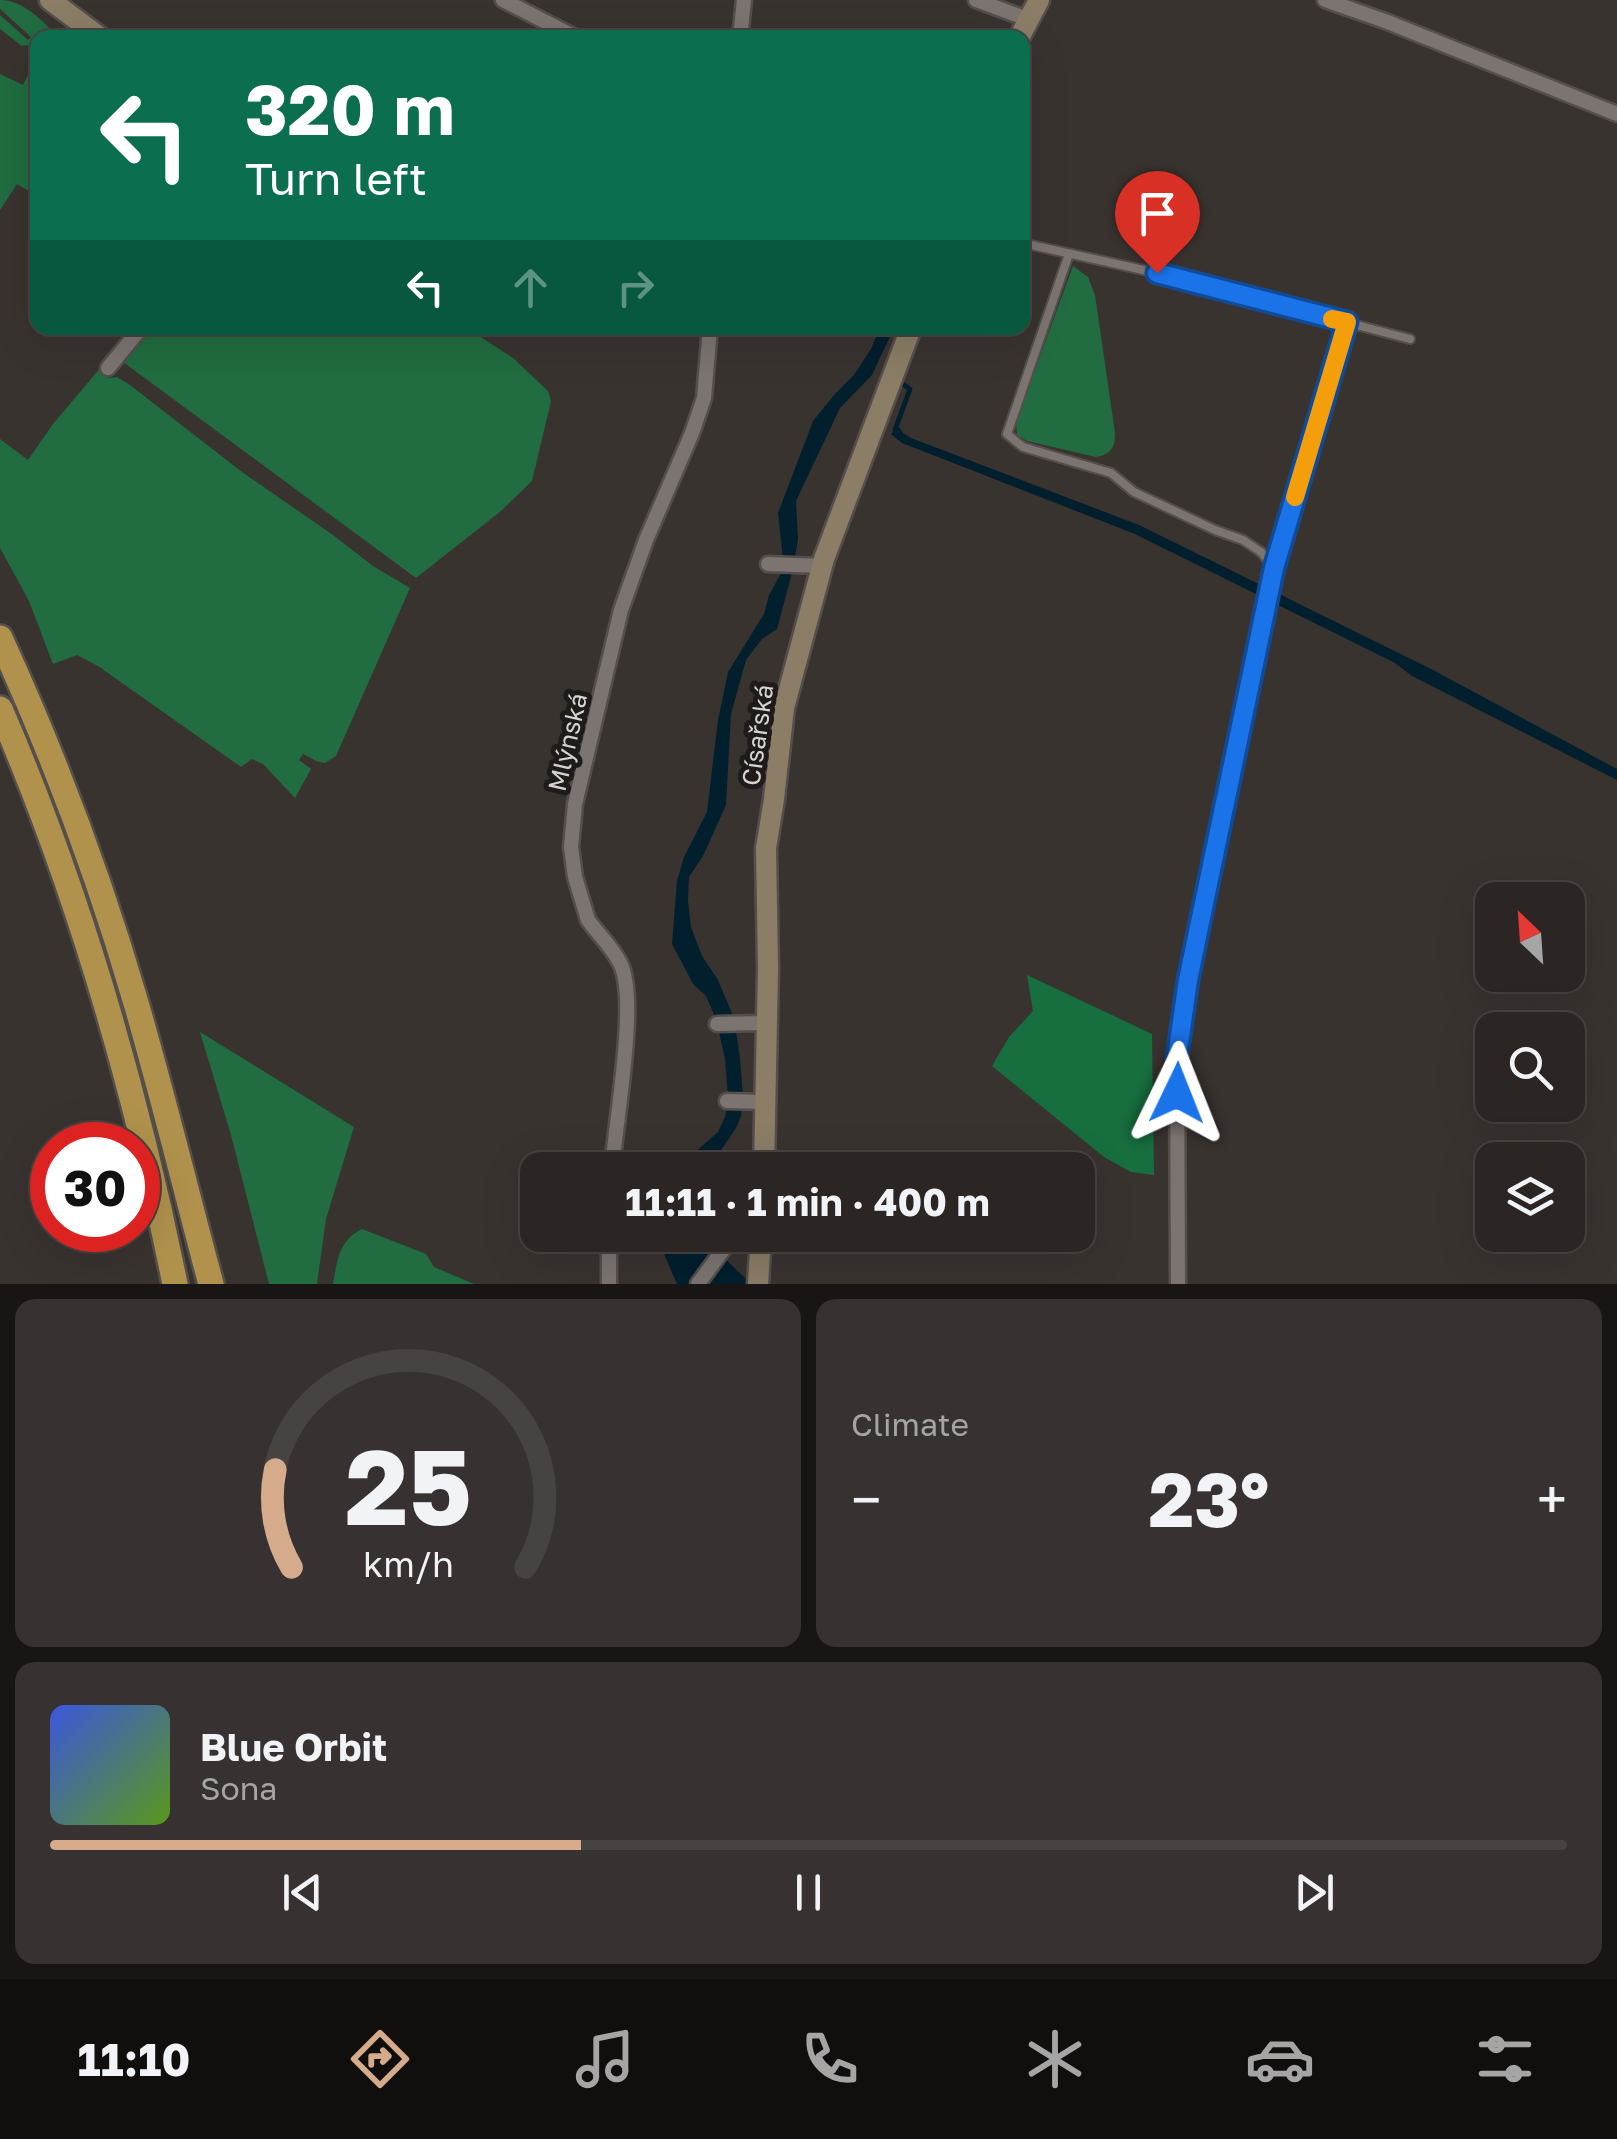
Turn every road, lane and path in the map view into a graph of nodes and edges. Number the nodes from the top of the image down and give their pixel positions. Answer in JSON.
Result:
{"nodes":[{"id":1,"x":50,"y":0,"type":"edge"},
{"id":2,"x":502,"y":0,"type":"edge"},
{"id":3,"x":744,"y":0,"type":"edge"},
{"id":4,"x":1039,"y":0,"type":"edge"},
{"id":5,"x":1326,"y":0,"type":"edge"},
{"id":6,"x":981,"y":1,"type":"edge"},
{"id":7,"x":1023,"y":28,"type":"edge"},
{"id":8,"x":90,"y":30,"type":"edge"},
{"id":9,"x":561,"y":30,"type":"edge"},
{"id":10,"x":741,"y":30,"type":"edge"},
{"id":11,"x":1617,"y":114,"type":"edge"},
{"id":12,"x":1030,"y":245,"type":"edge"},
{"id":13,"x":1069,"y":254,"type":"junction"},
{"id":14,"x":1347,"y":322,"type":"junction"},
{"id":15,"x":136,"y":335,"type":"edge"},
{"id":16,"x":709,"y":335,"type":"edge"},
{"id":17,"x":908,"y":335,"type":"edge"},
{"id":18,"x":1410,"y":339,"type":"dead end"},
{"id":19,"x":108,"y":368,"type":"dead end"},
{"id":20,"x":782,"y":565,"type":"dead end"},
{"id":21,"x":822,"y":566,"type":"junction"},
{"id":22,"x":1274,"y":568,"type":"junction"},
{"id":23,"x":0,"y":638,"type":"edge"},
{"id":24,"x":0,"y":709,"type":"edge"},
{"id":25,"x":765,"y":1023,"type":"junction"},
{"id":26,"x":717,"y":1024,"type":"dead end"},
{"id":27,"x":735,"y":1101,"type":"dead end"},
{"id":28,"x":766,"y":1102,"type":"junction"},
{"id":29,"x":614,"y":1152,"type":"edge"},
{"id":30,"x":765,"y":1152,"type":"edge"},
{"id":31,"x":186,"y":1190,"type":"junction"},
{"id":32,"x":609,"y":1252,"type":"edge"},
{"id":33,"x":722,"y":1252,"type":"edge"},
{"id":34,"x":760,"y":1252,"type":"edge"},
{"id":35,"x":175,"y":1284,"type":"edge"},
{"id":36,"x":204,"y":1284,"type":"edge"},
{"id":37,"x":212,"y":1284,"type":"edge"},
{"id":38,"x":608,"y":1284,"type":"edge"},
{"id":39,"x":698,"y":1284,"type":"edge"},
{"id":40,"x":758,"y":1284,"type":"edge"},
{"id":41,"x":1178,"y":1284,"type":"edge"}],
"edges":[{"from":1,"to":8,"type":"street"},
{"from":2,"to":9,"type":"street"},
{"from":3,"to":10,"type":"street"},
{"from":4,"to":7,"type":"street"},
{"from":5,"to":11,"type":"street"},
{"from":6,"to":7,"type":"street"},
{"from":12,"to":13,"type":"lane"},
{"from":13,"to":14,"type":"lane"},
{"from":13,"to":22,"type":"lane"},
{"from":14,"to":18,"type":"lane"},
{"from":14,"to":22,"type":"lane"},
{"from":15,"to":19,"type":"street"},
{"from":16,"to":29,"type":"street","name":"Mlýnská"},
{"from":17,"to":21,"type":"street","name":"Císařská"},
{"from":20,"to":21,"type":"street"},
{"from":21,"to":25,"type":"street","name":"Císařská"},
{"from":22,"to":41,"type":"street"},
{"from":23,"to":31,"type":"highway"},
{"from":24,"to":35,"type":"highway"},
{"from":25,"to":26,"type":"street"},
{"from":25,"to":28,"type":"street","name":"Císařská"},
{"from":27,"to":28,"type":"street"},
{"from":28,"to":30,"type":"street","name":"Císařská"},
{"from":31,"to":36,"type":"highway"},
{"from":31,"to":37,"type":"highway"},
{"from":32,"to":38,"type":"street"},
{"from":33,"to":39,"type":"street"},
{"from":34,"to":40,"type":"street"}]}
